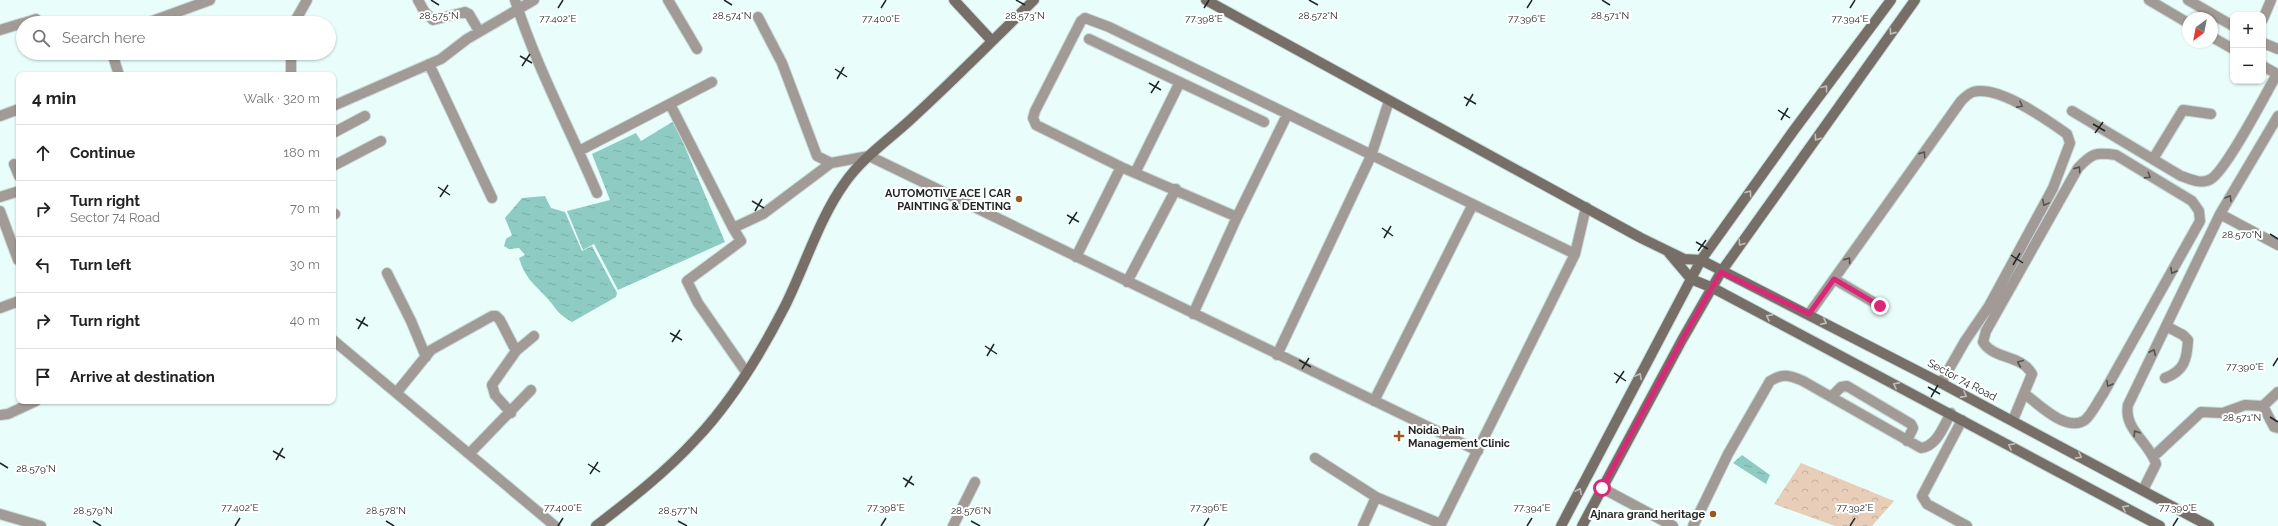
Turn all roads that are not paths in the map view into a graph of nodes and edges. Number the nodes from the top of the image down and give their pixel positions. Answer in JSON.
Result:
{"nodes":[{"id":1,"x":210,"y":0,"type":"edge"},
{"id":2,"x":306,"y":0,"type":"edge"},
{"id":3,"x":418,"y":0,"type":"edge"},
{"id":4,"x":534,"y":0,"type":"edge"},
{"id":5,"x":668,"y":0,"type":"edge"},
{"id":6,"x":954,"y":0,"type":"edge"},
{"id":7,"x":1034,"y":0,"type":"edge"},
{"id":8,"x":1206,"y":0,"type":"edge"},
{"id":9,"x":1891,"y":0,"type":"edge"},
{"id":10,"x":1915,"y":0,"type":"edge"},
{"id":11,"x":2149,"y":0,"type":"edge"},
{"id":12,"x":2188,"y":0,"type":"edge"},
{"id":13,"x":2271,"y":0,"type":"edge"},
{"id":14,"x":516,"y":4,"type":"edge"},
{"id":15,"x":2266,"y":12,"type":"edge"},
{"id":16,"x":166,"y":16,"type":"edge"},
{"id":17,"x":298,"y":16,"type":"edge"},
{"id":18,"x":758,"y":17,"type":"dead end"},
{"id":19,"x":2182,"y":19,"type":"edge"},
{"id":20,"x":2230,"y":24,"type":"edge"},
{"id":21,"x":16,"y":25,"type":"edge"},
{"id":22,"x":0,"y":30,"type":"edge"},
{"id":23,"x":479,"y":32,"type":"junction"},
{"id":24,"x":1089,"y":39,"type":"dead end"},
{"id":25,"x":2218,"y":40,"type":"edge"},
{"id":26,"x":992,"y":41,"type":"junction"},
{"id":27,"x":2266,"y":44,"type":"edge"},
{"id":28,"x":2231,"y":48,"type":"edge"},
{"id":29,"x":697,"y":49,"type":"dead end"},
{"id":30,"x":2278,"y":49,"type":"edge"},
{"id":31,"x":115,"y":60,"type":"edge"},
{"id":32,"x":291,"y":60,"type":"edge"},
{"id":33,"x":429,"y":64,"type":"junction"},
{"id":34,"x":1185,"y":64,"type":"junction"},
{"id":35,"x":2266,"y":68,"type":"edge"},
{"id":36,"x":119,"y":72,"type":"edge"},
{"id":37,"x":291,"y":72,"type":"edge"},
{"id":38,"x":1179,"y":81,"type":"junction"},
{"id":39,"x":712,"y":82,"type":"dead end"},
{"id":40,"x":1389,"y":101,"type":"junction"},
{"id":41,"x":670,"y":104,"type":"junction"},
{"id":42,"x":336,"y":105,"type":"edge"},
{"id":43,"x":16,"y":110,"type":"edge"},
{"id":44,"x":2072,"y":111,"type":"dead end"},
{"id":45,"x":2211,"y":114,"type":"dead end"},
{"id":46,"x":1288,"y":115,"type":"junction"},
{"id":47,"x":0,"y":116,"type":"edge"},
{"id":48,"x":365,"y":116,"type":"dead end"},
{"id":49,"x":2278,"y":116,"type":"edge"},
{"id":50,"x":1264,"y":122,"type":"dead end"},
{"id":51,"x":336,"y":131,"type":"edge"},
{"id":52,"x":381,"y":141,"type":"dead end"},
{"id":53,"x":579,"y":151,"type":"junction"},
{"id":54,"x":868,"y":156,"type":"junction"},
{"id":55,"x":1371,"y":156,"type":"junction"},
{"id":56,"x":2153,"y":159,"type":"junction"},
{"id":57,"x":831,"y":163,"type":"junction"},
{"id":58,"x":14,"y":164,"type":"dead end"},
{"id":59,"x":336,"y":164,"type":"edge"},
{"id":60,"x":1121,"y":167,"type":"junction"},
{"id":61,"x":16,"y":169,"type":"edge"},
{"id":62,"x":1135,"y":173,"type":"junction"},
{"id":63,"x":1176,"y":189,"type":"junction"},
{"id":64,"x":16,"y":192,"type":"edge"},
{"id":65,"x":597,"y":193,"type":"dead end"},
{"id":66,"x":0,"y":198,"type":"edge"},
{"id":67,"x":492,"y":198,"type":"dead end"},
{"id":68,"x":1473,"y":204,"type":"junction"},
{"id":69,"x":1586,"y":207,"type":"junction"},
{"id":70,"x":0,"y":211,"type":"edge"},
{"id":71,"x":2220,"y":214,"type":"junction"},
{"id":72,"x":1237,"y":217,"type":"junction"},
{"id":73,"x":733,"y":228,"type":"junction"},
{"id":74,"x":2278,"y":245,"type":"edge"},
{"id":75,"x":1668,"y":252,"type":"junction"},
{"id":76,"x":1575,"y":254,"type":"junction"},
{"id":77,"x":16,"y":255,"type":"edge"},
{"id":78,"x":1076,"y":257,"type":"junction"},
{"id":79,"x":1701,"y":260,"type":"junction"},
{"id":80,"x":1721,"y":272,"type":"junction"},
{"id":81,"x":386,"y":273,"type":"dead end"},
{"id":82,"x":1691,"y":278,"type":"junction"},
{"id":83,"x":1834,"y":279,"type":"junction"},
{"id":84,"x":1127,"y":282,"type":"junction"},
{"id":85,"x":1713,"y":288,"type":"junction"},
{"id":86,"x":16,"y":302,"type":"edge"},
{"id":87,"x":1880,"y":306,"type":"dead end"},
{"id":88,"x":0,"y":308,"type":"edge"},
{"id":89,"x":1193,"y":314,"type":"junction"},
{"id":90,"x":1809,"y":314,"type":"junction"},
{"id":91,"x":2166,"y":326,"type":"junction"},
{"id":92,"x":534,"y":336,"type":"dead end"},
{"id":93,"x":336,"y":342,"type":"edge"},
{"id":94,"x":516,"y":351,"type":"junction"},
{"id":95,"x":1278,"y":355,"type":"junction"},
{"id":96,"x":426,"y":357,"type":"junction"},
{"id":97,"x":746,"y":372,"type":"junction"},
{"id":98,"x":2165,"y":378,"type":"dead end"},
{"id":99,"x":1941,"y":383,"type":"junction"},
{"id":100,"x":531,"y":390,"type":"dead end"},
{"id":101,"x":397,"y":392,"type":"junction"},
{"id":102,"x":2278,"y":392,"type":"edge"},
{"id":103,"x":2025,"y":394,"type":"junction"},
{"id":104,"x":1831,"y":397,"type":"junction"},
{"id":105,"x":1374,"y":401,"type":"junction"},
{"id":106,"x":30,"y":404,"type":"edge"},
{"id":107,"x":2263,"y":406,"type":"junction"},
{"id":108,"x":511,"y":413,"type":"junction"},
{"id":109,"x":1951,"y":413,"type":"junction"},
{"id":110,"x":0,"y":415,"type":"edge"},
{"id":111,"x":1962,"y":420,"type":"junction"},
{"id":112,"x":2013,"y":420,"type":"junction"},
{"id":113,"x":2278,"y":428,"type":"edge"},
{"id":114,"x":1907,"y":441,"type":"junction"},
{"id":115,"x":1934,"y":442,"type":"junction"},
{"id":116,"x":1947,"y":449,"type":"junction"},
{"id":117,"x":1478,"y":451,"type":"junction"},
{"id":118,"x":469,"y":454,"type":"junction"},
{"id":119,"x":2154,"y":456,"type":"junction"},
{"id":120,"x":1315,"y":458,"type":"dead end"},
{"id":121,"x":975,"y":482,"type":"dead end"},
{"id":122,"x":1602,"y":488,"type":"junction"},
{"id":123,"x":2143,"y":490,"type":"junction"},
{"id":124,"x":1376,"y":497,"type":"junction"},
{"id":125,"x":0,"y":514,"type":"edge"},
{"id":126,"x":1441,"y":525,"type":"edge"},
{"id":127,"x":41,"y":526,"type":"edge"},
{"id":128,"x":555,"y":526,"type":"edge"},
{"id":129,"x":596,"y":526,"type":"edge"},
{"id":130,"x":953,"y":526,"type":"edge"},
{"id":131,"x":1363,"y":526,"type":"edge"},
{"id":132,"x":1561,"y":526,"type":"edge"},
{"id":133,"x":1582,"y":526,"type":"edge"},
{"id":134,"x":1673,"y":526,"type":"edge"},
{"id":135,"x":1693,"y":526,"type":"edge"},
{"id":136,"x":1967,"y":526,"type":"edge"},
{"id":137,"x":2160,"y":526,"type":"edge"},
{"id":138,"x":2209,"y":526,"type":"edge"}],
"edges":[{"from":1,"to":16,"type":"street"},
{"from":2,"to":17,"type":"street"},
{"from":3,"to":23,"type":"street"},
{"from":4,"to":14,"type":"street"},
{"from":5,"to":29,"type":"street"},
{"from":6,"to":26,"type":"street"},
{"from":7,"to":26,"type":"street"},
{"from":8,"to":40,"type":"street"},
{"from":79,"to":9,"type":"street","one_way":true},
{"from":10,"to":80,"type":"street","one_way":true},
{"from":11,"to":19,"type":"street"},
{"from":12,"to":20,"type":"street"},
{"from":13,"to":15,"type":"street"},
{"from":14,"to":23,"type":"street"},
{"from":14,"to":53,"type":"street"},
{"from":18,"to":57,"type":"street"},
{"from":21,"to":22,"type":"street"},
{"from":23,"to":33,"type":"street"},
{"from":24,"to":38,"type":"street"},
{"from":25,"to":28,"type":"street"},
{"from":26,"to":54,"type":"street"},
{"from":27,"to":30,"type":"street"},
{"from":31,"to":36,"type":"street"},
{"from":32,"to":37,"type":"street"},
{"from":33,"to":42,"type":"street"},
{"from":33,"to":67,"type":"street"},
{"from":34,"to":38,"type":"street"},
{"from":34,"to":46,"type":"street"},
{"from":34,"to":60,"type":"street"},
{"from":35,"to":56,"type":"street"},
{"from":38,"to":50,"type":"street"},
{"from":38,"to":62,"type":"street"},
{"from":39,"to":41,"type":"street"},
{"from":40,"to":55,"type":"street"},
{"from":40,"to":69,"type":"street"},
{"from":41,"to":53,"type":"street"},
{"from":41,"to":73,"type":"street"},
{"from":43,"to":47,"type":"street"},
{"from":44,"to":56,"type":"street"},
{"from":45,"to":56,"type":"street"},
{"from":46,"to":55,"type":"street"},
{"from":46,"to":72,"type":"street"},
{"from":48,"to":51,"type":"street"},
{"from":71,"to":49,"type":"street","one_way":true},
{"from":52,"to":59,"type":"street"},
{"from":53,"to":65,"type":"street"},
{"from":54,"to":57,"type":"street"},
{"from":54,"to":78,"type":"street"},
{"from":54,"to":97,"type":"street"},
{"from":55,"to":68,"type":"street"},
{"from":55,"to":95,"type":"street"},
{"from":57,"to":73,"type":"street"},
{"from":58,"to":61,"type":"street"},
{"from":60,"to":62,"type":"street"},
{"from":60,"to":78,"type":"street"},
{"from":62,"to":63,"type":"street"},
{"from":63,"to":72,"type":"street"},
{"from":63,"to":84,"type":"street"},
{"from":64,"to":66,"type":"street"},
{"from":68,"to":76,"type":"street"},
{"from":68,"to":105,"type":"street"},
{"from":69,"to":75,"type":"street"},
{"from":69,"to":76,"type":"street"},
{"from":70,"to":77,"type":"street"},
{"from":71,"to":74,"type":"street"},
{"from":71,"to":91,"type":"street"},
{"from":72,"to":89,"type":"street"},
{"from":73,"to":97,"type":"street"},
{"from":75,"to":79,"type":"street"},
{"from":75,"to":82,"type":"street"},
{"from":76,"to":117,"type":"street"},
{"from":78,"to":84,"type":"street"},
{"from":79,"to":80,"type":"street","name":"Sector 74 Road"},
{"from":79,"to":82,"type":"street"},
{"from":80,"to":85,"type":"street"},
{"from":80,"to":90,"type":"street","name":"Sector 74 Road"},
{"from":81,"to":96,"type":"street"},
{"from":82,"to":85,"type":"street"},
{"from":132,"to":82,"type":"street","one_way":true},
{"from":83,"to":87,"type":"street"},
{"from":83,"to":90,"type":"street"},
{"from":83,"to":99,"type":"street","one_way":true},
{"from":84,"to":89,"type":"street"},
{"from":109,"to":85,"type":"street","one_way":true},
{"from":85,"to":122,"type":"street"},
{"from":86,"to":88,"type":"street"},
{"from":89,"to":95,"type":"street"},
{"from":90,"to":99,"type":"street","name":"Sector 74 Road","one_way":true},
{"from":91,"to":98,"type":"street"},
{"from":119,"to":91,"type":"street","one_way":true},
{"from":92,"to":94,"type":"street"},
{"from":93,"to":101,"type":"street"},
{"from":94,"to":96,"type":"street"},
{"from":94,"to":108,"type":"street"},
{"from":95,"to":105,"type":"street"},
{"from":96,"to":101,"type":"street"},
{"from":97,"to":129,"type":"street"},
{"from":99,"to":112,"type":"street","name":"Sector 74 Road","one_way":true},
{"from":100,"to":108,"type":"street"},
{"from":101,"to":118,"type":"street"},
{"from":102,"to":107,"type":"street"},
{"from":103,"to":103,"type":"street","one_way":true},
{"from":103,"to":112,"type":"street"},
{"from":104,"to":114,"type":"street"},
{"from":104,"to":114,"type":"street"},
{"from":104,"to":135,"type":"street"},
{"from":105,"to":117,"type":"street"},
{"from":106,"to":110,"type":"street"},
{"from":107,"to":113,"type":"street"},
{"from":107,"to":119,"type":"street"},
{"from":108,"to":118,"type":"street"},
{"from":109,"to":111,"type":"street"},
{"from":109,"to":115,"type":"street"},
{"from":111,"to":116,"type":"street"},
{"from":137,"to":111,"type":"street","one_way":true},
{"from":112,"to":123,"type":"street","name":"Sector 74 Road","one_way":true},
{"from":114,"to":115,"type":"street"},
{"from":115,"to":116,"type":"street"},
{"from":116,"to":136,"type":"street"},
{"from":117,"to":126,"type":"street"},
{"from":118,"to":128,"type":"street"},
{"from":119,"to":123,"type":"street"},
{"from":120,"to":124,"type":"street"},
{"from":121,"to":130,"type":"street"},
{"from":122,"to":133,"type":"street"},
{"from":122,"to":134,"type":"street"},
{"from":123,"to":138,"type":"street","name":"Sector 74 Road"},
{"from":124,"to":126,"type":"street"},
{"from":124,"to":131,"type":"street"},
{"from":125,"to":127,"type":"street"}]}
